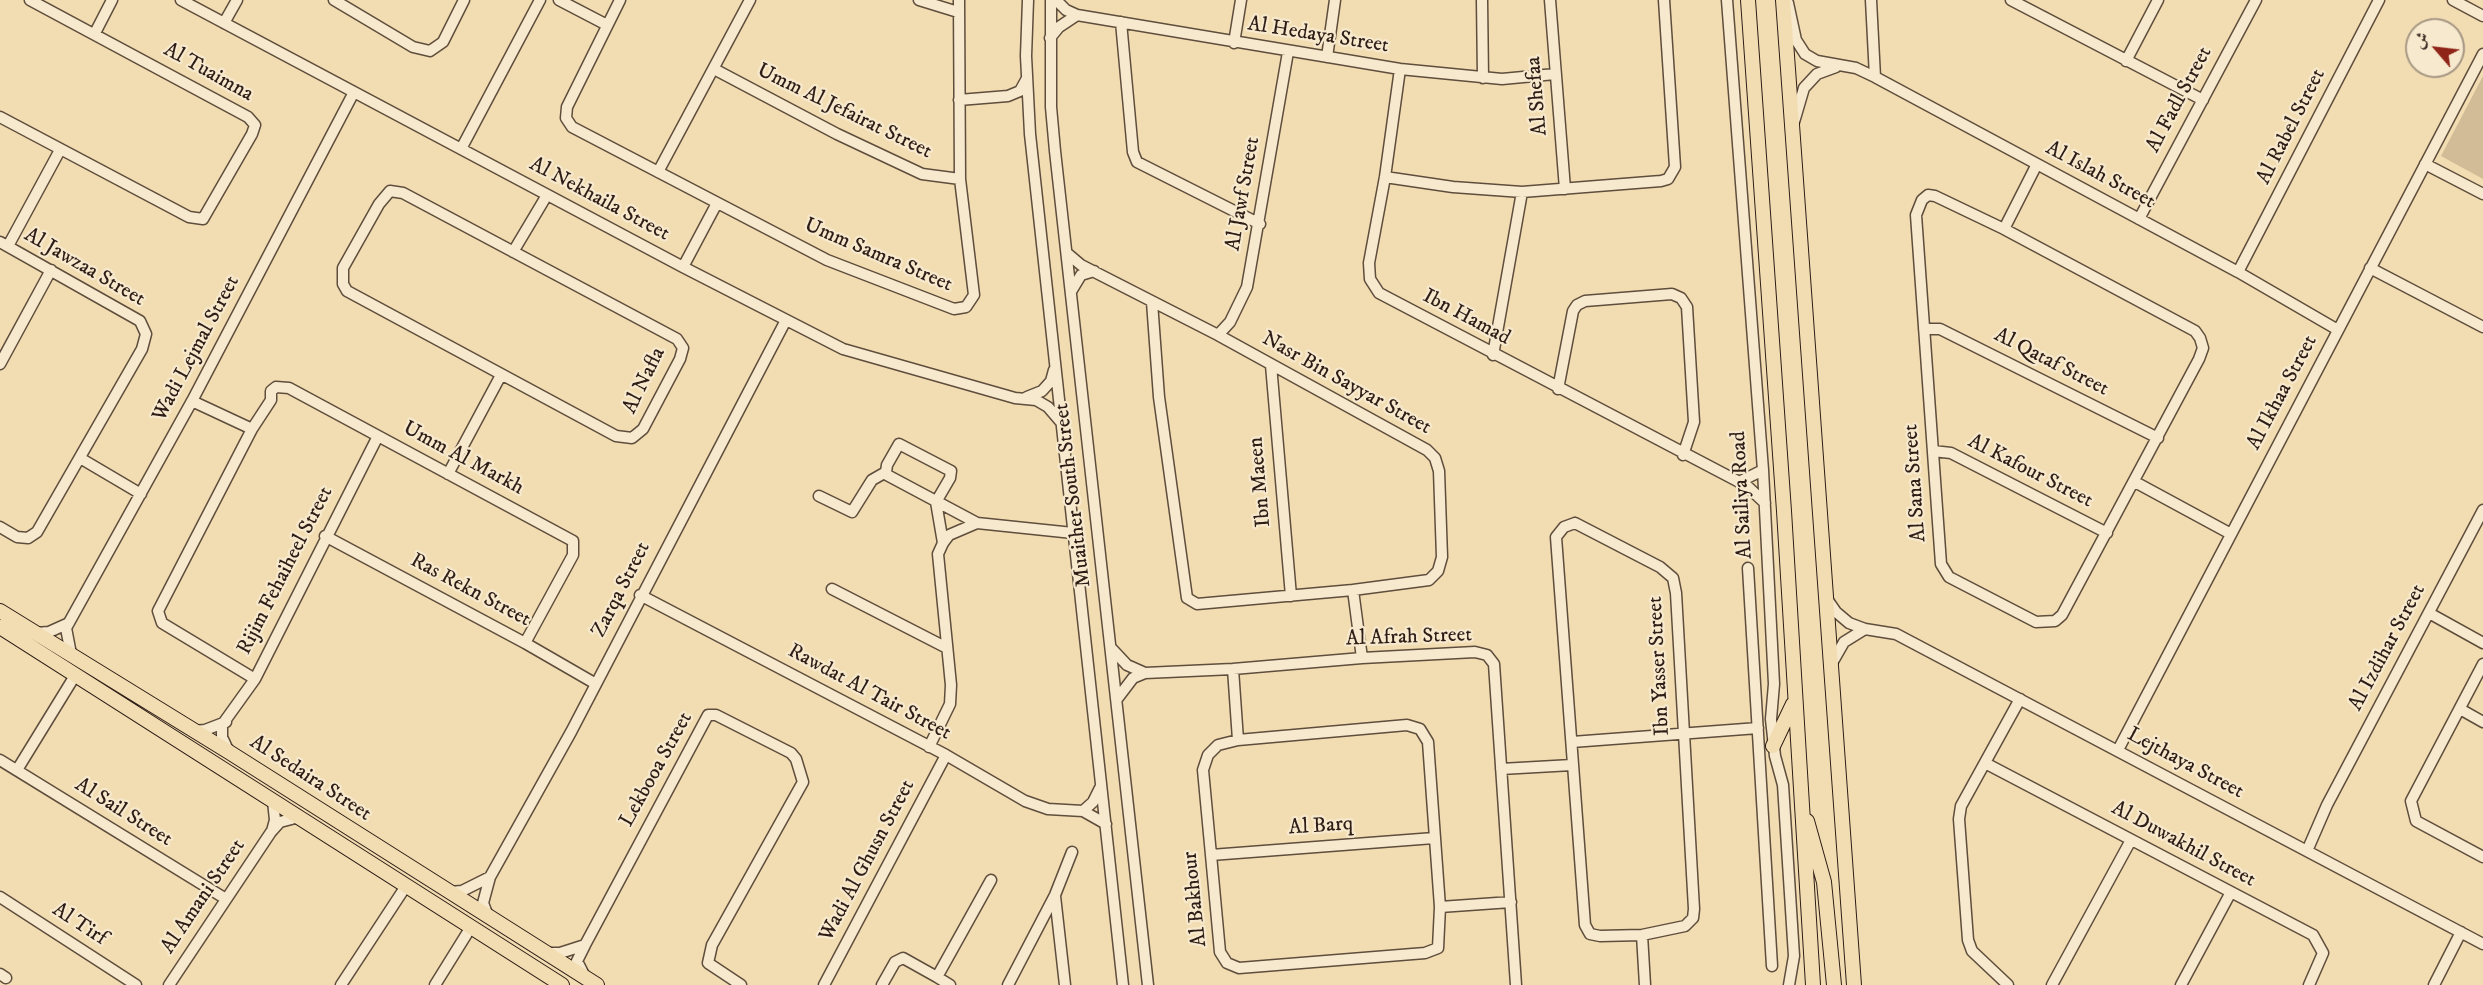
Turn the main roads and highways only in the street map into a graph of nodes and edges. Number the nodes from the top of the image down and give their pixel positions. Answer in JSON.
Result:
{"nodes":[{"id":1,"x":1748,"y":0,"type":"edge"},
{"id":2,"x":1785,"y":0,"type":"edge"},
{"id":3,"x":0,"y":611,"type":"edge"},
{"id":4,"x":0,"y":627,"type":"edge"},
{"id":5,"x":1794,"y":703,"type":"junction"},
{"id":6,"x":1773,"y":746,"type":"road end"},
{"id":7,"x":1802,"y":808,"type":"junction"},
{"id":8,"x":591,"y":981,"type":"edge"},
{"id":9,"x":562,"y":985,"type":"edge"},
{"id":10,"x":1813,"y":985,"type":"edge"},
{"id":11,"x":1834,"y":985,"type":"edge"},
{"id":12,"x":1854,"y":985,"type":"edge"}],
"edges":[{"from":1,"to":5,"type":"main road","name":"Al Sailiya Road"},
{"from":2,"to":12,"type":"main road"},
{"from":3,"to":8,"type":"main road","name":"Al Sedaira Street"},
{"from":4,"to":9,"type":"main road","name":"Al Sedaira Street"},
{"from":5,"to":6,"type":"main road"},
{"from":5,"to":7,"type":"main road","name":"Al Sailiya Road"},
{"from":7,"to":10,"type":"main road","name":"Al Sailiya Road"},
{"from":7,"to":11,"type":"main road"}]}
